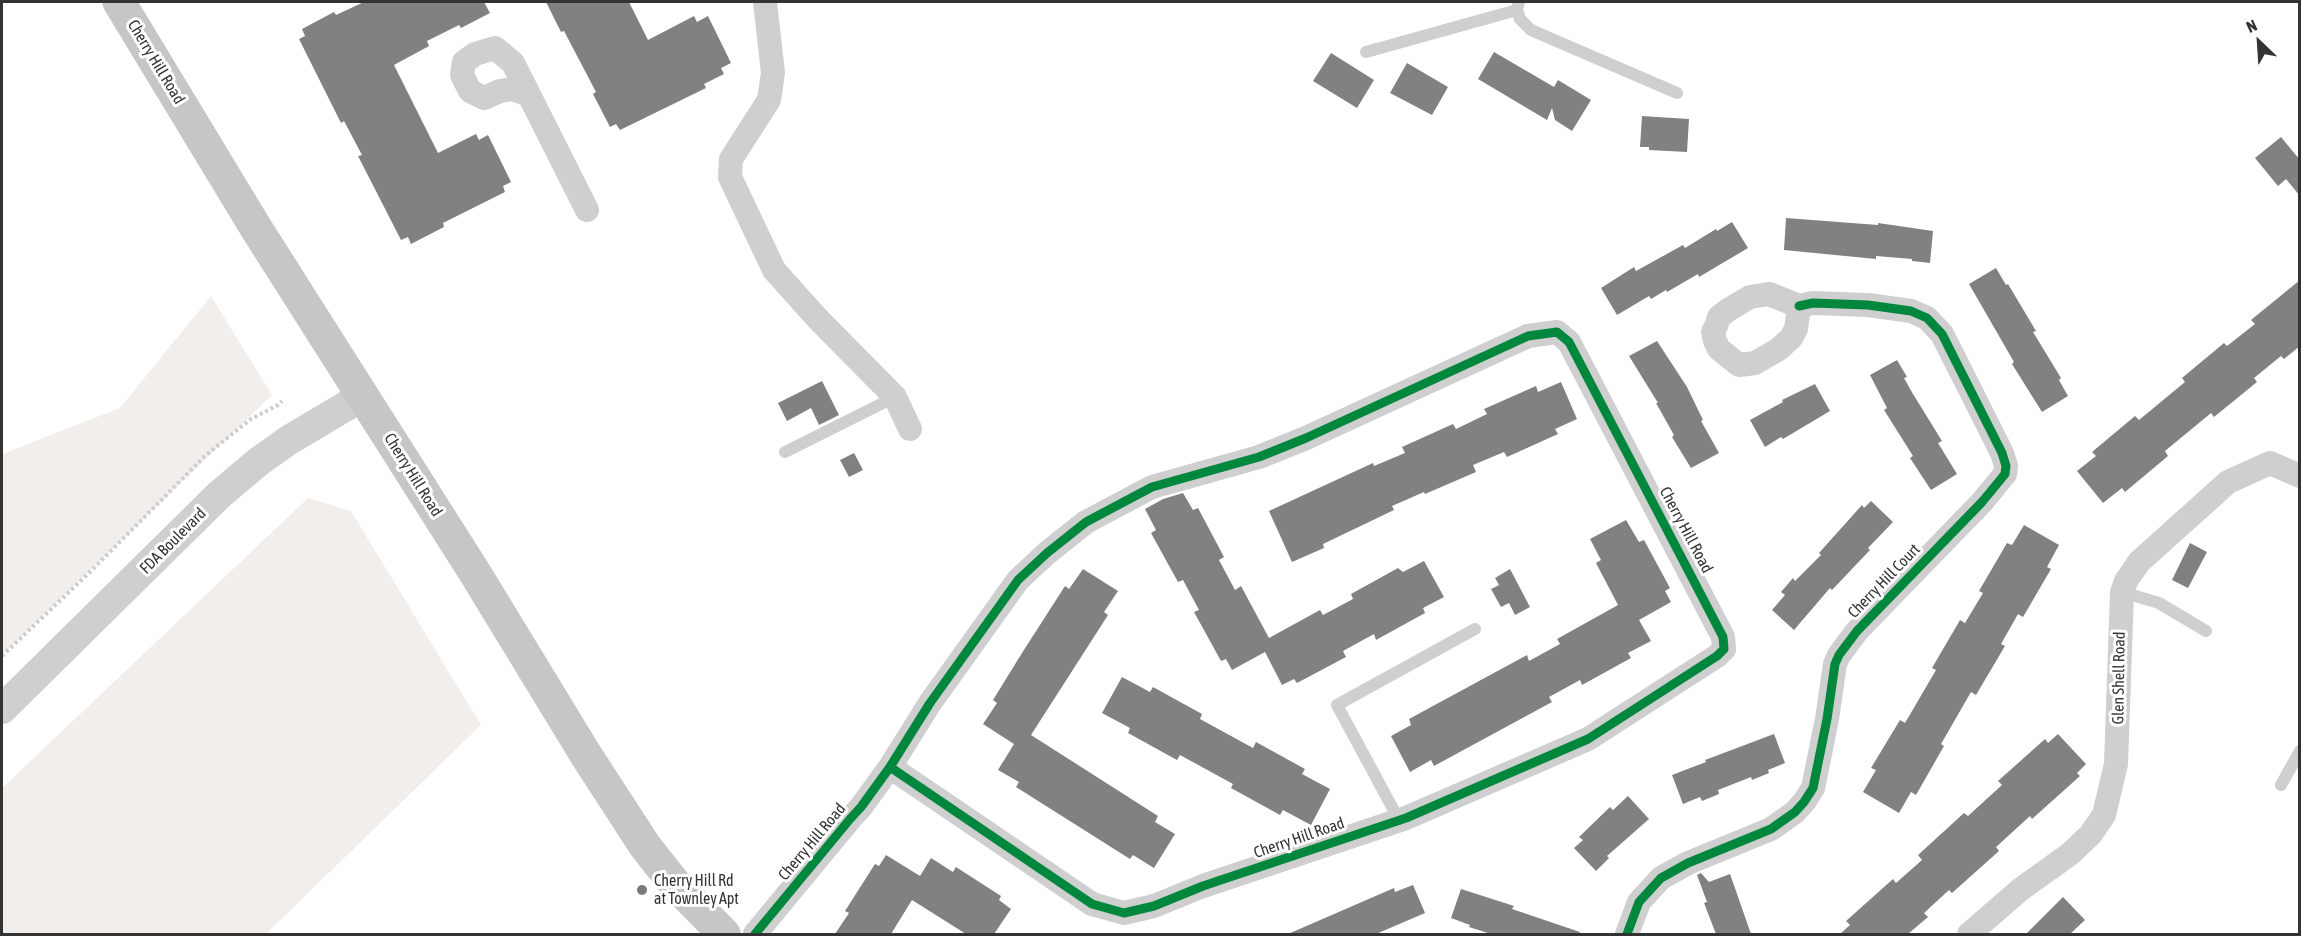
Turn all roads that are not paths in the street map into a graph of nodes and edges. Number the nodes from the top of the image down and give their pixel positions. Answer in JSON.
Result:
{"nodes":[{"id":1,"x":119,"y":2,"type":"edge"},
{"id":2,"x":765,"y":2,"type":"edge"},
{"id":3,"x":1518,"y":6,"type":"edge"},
{"id":4,"x":1366,"y":52,"type":"dead end"},
{"id":5,"x":1677,"y":93,"type":"dead end"},
{"id":6,"x":529,"y":95,"type":"dead end"},
{"id":7,"x":587,"y":210,"type":"dead end"},
{"id":8,"x":1799,"y":306,"type":"dead end"},
{"id":9,"x":363,"y":396,"type":"junction"},
{"id":10,"x":895,"y":397,"type":"junction"},
{"id":11,"x":910,"y":429,"type":"dead end"},
{"id":12,"x":785,"y":452,"type":"dead end"},
{"id":13,"x":2300,"y":476,"type":"edge"},
{"id":14,"x":2122,"y":592,"type":"junction"},
{"id":15,"x":1475,"y":629,"type":"dead end"},
{"id":16,"x":2206,"y":631,"type":"dead end"},
{"id":17,"x":2,"y":709,"type":"edge"},
{"id":18,"x":2300,"y":751,"type":"edge"},
{"id":19,"x":890,"y":767,"type":"junction"},
{"id":20,"x":2281,"y":786,"type":"dead end"},
{"id":21,"x":1399,"y":820,"type":"junction"},
{"id":22,"x":717,"y":932,"type":"edge"},
{"id":23,"x":1631,"y":933,"type":"edge"},
{"id":24,"x":755,"y":934,"type":"edge"},
{"id":25,"x":1969,"y":934,"type":"edge"}],
"edges":[{"from":1,"to":9,"type":"main road","name":"Cherry Hill Road"},
{"from":2,"to":10,"type":"street"},
{"from":3,"to":4,"type":"lane"},
{"from":3,"to":5,"type":"lane"},
{"from":6,"to":7,"type":"street"},
{"from":8,"to":23,"type":"street","name":"Cherry Hill Court"},
{"from":9,"to":17,"type":"street","name":"FDA Boulevard"},
{"from":9,"to":22,"type":"main road","name":"Cherry Hill Road"},
{"from":10,"to":11,"type":"street"},
{"from":10,"to":12,"type":"lane"},
{"from":13,"to":14,"type":"street","name":"Glen Shell Road"},
{"from":14,"to":16,"type":"lane"},
{"from":14,"to":25,"type":"street","name":"Glen Shell Road"},
{"from":15,"to":21,"type":"lane"},
{"from":18,"to":20,"type":"lane"},
{"from":19,"to":21,"type":"street","name":"Cherry Hill Road"},
{"from":19,"to":21,"type":"street","name":"Cherry Hill Road"},
{"from":19,"to":24,"type":"street","name":"Cherry Hill Road"}]}
